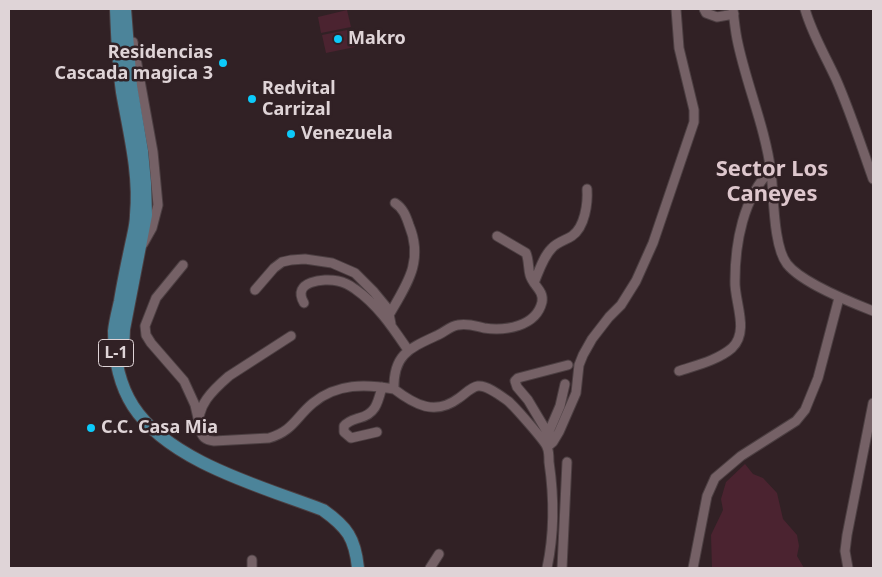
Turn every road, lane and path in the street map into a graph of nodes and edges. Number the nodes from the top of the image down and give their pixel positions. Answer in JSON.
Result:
{"nodes":[{"id":1,"x":116,"y":9,"type":"edge"},
{"id":2,"x":125,"y":9,"type":"edge"},
{"id":3,"x":130,"y":9,"type":"edge"},
{"id":4,"x":676,"y":9,"type":"edge"},
{"id":5,"x":704,"y":9,"type":"edge"},
{"id":6,"x":805,"y":9,"type":"edge"},
{"id":7,"x":733,"y":11,"type":"edge"},
{"id":8,"x":771,"y":170,"type":"junction"},
{"id":9,"x":873,"y":179,"type":"edge"},
{"id":10,"x":587,"y":189,"type":"dead end"},
{"id":11,"x":394,"y":203,"type":"dead end"},
{"id":12,"x":497,"y":236,"type":"dead end"},
{"id":13,"x":138,"y":254,"type":"junction"},
{"id":14,"x":183,"y":265,"type":"dead end"},
{"id":15,"x":534,"y":283,"type":"junction"},
{"id":16,"x":255,"y":290,"type":"dead end"},
{"id":17,"x":839,"y":298,"type":"junction"},
{"id":18,"x":304,"y":303,"type":"dead end"},
{"id":19,"x":873,"y":311,"type":"edge"},
{"id":20,"x":390,"y":319,"type":"junction"},
{"id":21,"x":291,"y":336,"type":"dead end"},
{"id":22,"x":408,"y":350,"type":"junction"},
{"id":23,"x":568,"y":365,"type":"dead end"},
{"id":24,"x":679,"y":371,"type":"dead end"},
{"id":25,"x":565,"y":384,"type":"dead end"},
{"id":26,"x":382,"y":387,"type":"junction"},
{"id":27,"x":394,"y":389,"type":"junction"},
{"id":28,"x":873,"y":403,"type":"edge"},
{"id":29,"x":198,"y":420,"type":"junction"},
{"id":30,"x":377,"y":432,"type":"dead end"},
{"id":31,"x":550,"y":441,"type":"junction"},
{"id":32,"x":567,"y":462,"type":"dead end"},
{"id":33,"x":439,"y":554,"type":"dead end"},
{"id":34,"x":358,"y":568,"type":"edge"},
{"id":35,"x":364,"y":568,"type":"edge"},
{"id":36,"x":430,"y":568,"type":"edge"},
{"id":37,"x":547,"y":568,"type":"edge"},
{"id":38,"x":562,"y":568,"type":"edge"},
{"id":39,"x":693,"y":568,"type":"edge"},
{"id":40,"x":848,"y":568,"type":"edge"}],
"edges":[{"from":1,"to":34,"type":"main road","number":"L-1"},
{"from":2,"to":13,"type":"main road","number":"L-1"},
{"from":3,"to":13,"type":"street","number":"L-1"},
{"from":4,"to":31,"type":"street"},
{"from":5,"to":7,"type":"street"},
{"from":6,"to":9,"type":"street"},
{"from":7,"to":8,"type":"street"},
{"from":8,"to":17,"type":"street"},
{"from":8,"to":24,"type":"street"},
{"from":10,"to":15,"type":"street"},
{"from":11,"to":20,"type":"street"},
{"from":12,"to":15,"type":"street"},
{"from":13,"to":35,"type":"main road","number":"L-1"},
{"from":14,"to":29,"type":"street"},
{"from":15,"to":22,"type":"street"},
{"from":16,"to":20,"type":"street"},
{"from":17,"to":19,"type":"street"},
{"from":17,"to":39,"type":"street"},
{"from":18,"to":20,"type":"street"},
{"from":20,"to":22,"type":"street"},
{"from":21,"to":29,"type":"street"},
{"from":22,"to":27,"type":"street"},
{"from":23,"to":31,"type":"street"},
{"from":25,"to":31,"type":"street"},
{"from":26,"to":27,"type":"street"},
{"from":26,"to":29,"type":"street"},
{"from":26,"to":30,"type":"street"},
{"from":27,"to":31,"type":"street"},
{"from":28,"to":40,"type":"street"},
{"from":31,"to":37,"type":"street"},
{"from":32,"to":38,"type":"street"},
{"from":33,"to":36,"type":"street"}]}
